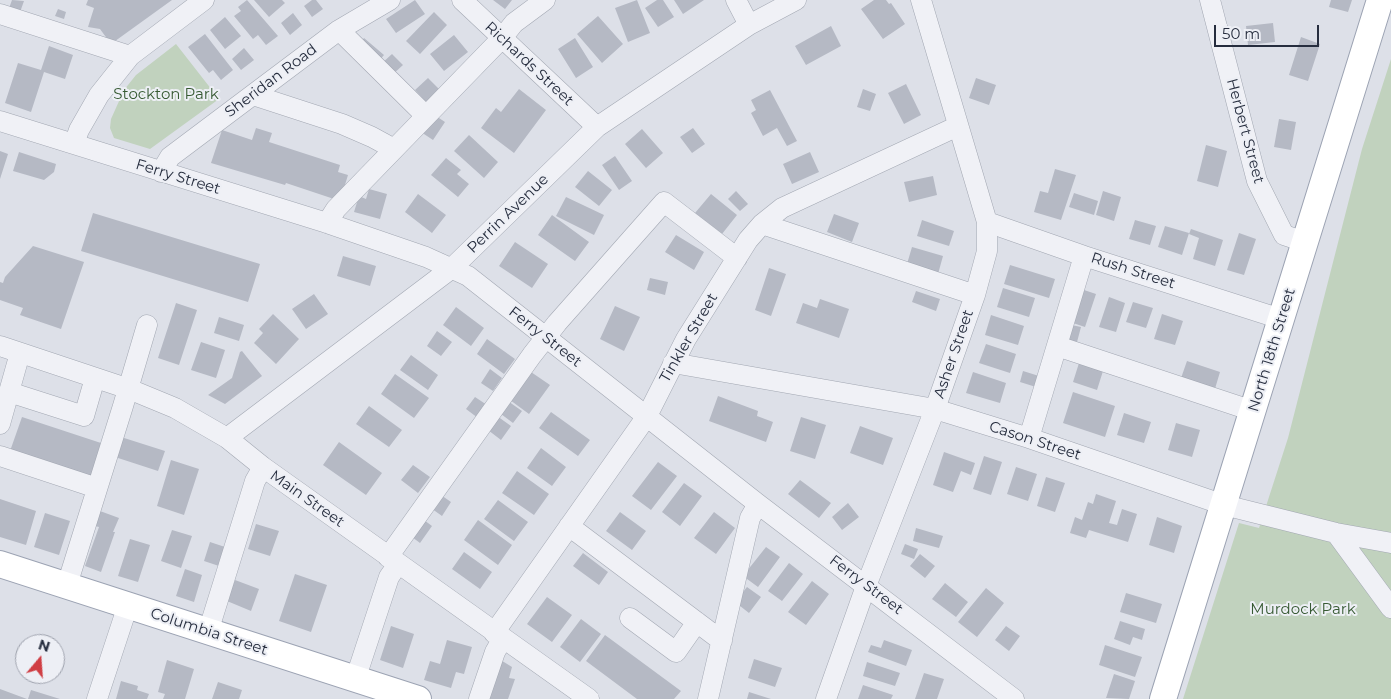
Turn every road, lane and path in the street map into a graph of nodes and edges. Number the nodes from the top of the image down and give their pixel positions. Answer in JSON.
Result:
{"nodes":[{"id":1,"x":204,"y":0,"type":"edge"},
{"id":2,"x":390,"y":0,"type":"edge"},
{"id":3,"x":462,"y":0,"type":"edge"},
{"id":4,"x":546,"y":0,"type":"edge"},
{"id":5,"x":736,"y":0,"type":"edge"},
{"id":6,"x":796,"y":0,"type":"edge"},
{"id":7,"x":921,"y":0,"type":"edge"},
{"id":8,"x":1380,"y":0,"type":"edge"},
{"id":9,"x":1214,"y":1,"type":"edge"},
{"id":10,"x":0,"y":14,"type":"edge"},
{"id":11,"x":750,"y":25,"type":"junction"},
{"id":12,"x":339,"y":30,"type":"junction"},
{"id":13,"x":502,"y":38,"type":"junction"},
{"id":14,"x":130,"y":56,"type":"junction"},
{"id":15,"x":253,"y":95,"type":"junction"},
{"id":16,"x":426,"y":116,"type":"junction"},
{"id":17,"x":0,"y":121,"type":"edge"},
{"id":18,"x":958,"y":126,"type":"junction"},
{"id":19,"x":597,"y":127,"type":"junction"},
{"id":20,"x":74,"y":144,"type":"junction"},
{"id":21,"x":394,"y":150,"type":"junction"},
{"id":22,"x":161,"y":172,"type":"junction"},
{"id":23,"x":986,"y":222,"type":"junction"},
{"id":24,"x":327,"y":223,"type":"junction"},
{"id":25,"x":762,"y":224,"type":"junction"},
{"id":26,"x":1305,"y":242,"type":"junction"},
{"id":27,"x":1084,"y":256,"type":"junction"},
{"id":28,"x":737,"y":258,"type":"junction"},
{"id":29,"x":452,"y":268,"type":"junction"},
{"id":30,"x":975,"y":295,"type":"junction"},
{"id":31,"x":1281,"y":319,"type":"junction"},
{"id":32,"x":147,"y":325,"type":"dead end"},
{"id":33,"x":545,"y":337,"type":"junction"},
{"id":34,"x":0,"y":346,"type":"edge"},
{"id":35,"x":1057,"y":346,"type":"junction"},
{"id":36,"x":20,"y":353,"type":"junction"},
{"id":37,"x":673,"y":363,"type":"junction"},
{"id":38,"x":95,"y":378,"type":"junction"},
{"id":39,"x":128,"y":389,"type":"junction"},
{"id":40,"x":9,"y":392,"type":"junction"},
{"id":41,"x":935,"y":409,"type":"junction"},
{"id":42,"x":1253,"y":411,"type":"junction"},
{"id":43,"x":647,"y":416,"type":"junction"},
{"id":44,"x":0,"y":424,"type":"edge"},
{"id":45,"x":226,"y":438,"type":"junction"},
{"id":46,"x":1029,"y":438,"type":"junction"},
{"id":47,"x":0,"y":456,"type":"edge"},
{"id":48,"x":263,"y":468,"type":"junction"},
{"id":49,"x":97,"y":488,"type":"junction"},
{"id":50,"x":758,"y":504,"type":"junction"},
{"id":51,"x":1224,"y":505,"type":"junction"},
{"id":52,"x":570,"y":526,"type":"junction"},
{"id":53,"x":1336,"y":533,"type":"junction"},
{"id":54,"x":1391,"y":543,"type":"edge"},
{"id":55,"x":393,"y":560,"type":"junction"},
{"id":56,"x":0,"y":564,"type":"edge"},
{"id":57,"x":67,"y":585,"type":"junction"},
{"id":58,"x":866,"y":586,"type":"junction"},
{"id":59,"x":1390,"y":601,"type":"edge"},
{"id":60,"x":128,"y":606,"type":"junction"},
{"id":61,"x":630,"y":618,"type":"dead end"},
{"id":62,"x":697,"y":622,"type":"junction"},
{"id":63,"x":208,"y":632,"type":"junction"},
{"id":64,"x":498,"y":636,"type":"junction"},
{"id":65,"x":722,"y":641,"type":"junction"},
{"id":66,"x":356,"y":680,"type":"junction"},
{"id":67,"x":97,"y":699,"type":"edge"},
{"id":68,"x":416,"y":699,"type":"edge"},
{"id":69,"x":479,"y":699,"type":"edge"},
{"id":70,"x":589,"y":699,"type":"edge"},
{"id":71,"x":708,"y":699,"type":"edge"},
{"id":72,"x":826,"y":699,"type":"edge"},
{"id":73,"x":1014,"y":699,"type":"edge"},
{"id":74,"x":1163,"y":699,"type":"edge"}],
"edges":[{"from":1,"to":14,"type":"street"},
{"from":2,"to":12,"type":"street","name":"Sheridan Road"},
{"from":3,"to":13,"type":"street","name":"Richards Street"},
{"from":4,"to":13,"type":"street"},
{"from":5,"to":11,"type":"street"},
{"from":6,"to":11,"type":"street","name":"Perrin Avenue"},
{"from":7,"to":18,"type":"street","name":"Asher Street"},
{"from":8,"to":26,"type":"main road","name":"North 18th Street"},
{"from":9,"to":26,"type":"street","name":"Herbert Street"},
{"from":10,"to":14,"type":"street"},
{"from":11,"to":19,"type":"street","name":"Perrin Avenue"},
{"from":12,"to":15,"type":"street","name":"Sheridan Road"},
{"from":12,"to":16,"type":"street"},
{"from":13,"to":16,"type":"street"},
{"from":13,"to":19,"type":"street","name":"Richards Street"},
{"from":14,"to":20,"type":"street"},
{"from":15,"to":21,"type":"street"},
{"from":15,"to":22,"type":"street","name":"Sheridan Road"},
{"from":16,"to":21,"type":"street"},
{"from":17,"to":20,"type":"street","name":"Ferry Street"},
{"from":18,"to":23,"type":"street","name":"Asher Street"},
{"from":18,"to":25,"type":"street","name":"Tinkler Street"},
{"from":19,"to":29,"type":"street","name":"Perrin Avenue"},
{"from":20,"to":22,"type":"street","name":"Ferry Street"},
{"from":21,"to":24,"type":"street"},
{"from":22,"to":24,"type":"street","name":"Ferry Street"},
{"from":23,"to":27,"type":"street","name":"Rush Street"},
{"from":23,"to":30,"type":"street","name":"Asher Street"},
{"from":24,"to":29,"type":"street","name":"Ferry Street"},
{"from":25,"to":28,"type":"street","name":"Tinkler Street"},
{"from":25,"to":30,"type":"street"},
{"from":26,"to":31,"type":"main road","name":"North 18th Street"},
{"from":27,"to":31,"type":"street","name":"Rush Street"},
{"from":27,"to":35,"type":"street"},
{"from":28,"to":33,"type":"street"},
{"from":28,"to":37,"type":"street","name":"Tinkler Street"},
{"from":29,"to":33,"type":"street","name":"Ferry Street"},
{"from":29,"to":45,"type":"street","name":"Perrin Avenue"},
{"from":30,"to":41,"type":"street","name":"Asher Street"},
{"from":31,"to":42,"type":"main road","name":"North 18th Street"},
{"from":32,"to":39,"type":"street"},
{"from":33,"to":43,"type":"street","name":"Ferry Street"},
{"from":33,"to":55,"type":"street"},
{"from":34,"to":36,"type":"street","name":"Main Street"},
{"from":35,"to":42,"type":"street"},
{"from":35,"to":46,"type":"street"},
{"from":36,"to":38,"type":"street","name":"Main Street"},
{"from":36,"to":40,"type":"street"},
{"from":37,"to":41,"type":"street","name":"Cason Street"},
{"from":37,"to":43,"type":"street","name":"Tinkler Street"},
{"from":38,"to":39,"type":"street","name":"Main Street"},
{"from":38,"to":40,"type":"street"},
{"from":39,"to":45,"type":"street","name":"Main Street"},
{"from":39,"to":49,"type":"street"},
{"from":40,"to":44,"type":"street"},
{"from":41,"to":46,"type":"street","name":"Cason Street"},
{"from":41,"to":58,"type":"street","name":"Asher Street"},
{"from":42,"to":51,"type":"main road","name":"North 18th Street"},
{"from":43,"to":50,"type":"street","name":"Ferry Street"},
{"from":43,"to":52,"type":"street","name":"Tinkler Street"},
{"from":45,"to":48,"type":"street","name":"Main Street"},
{"from":46,"to":51,"type":"street","name":"Cason Street"},
{"from":47,"to":49,"type":"street"},
{"from":48,"to":55,"type":"street","name":"Main Street"},
{"from":48,"to":63,"type":"street"},
{"from":49,"to":57,"type":"street"},
{"from":50,"to":58,"type":"street","name":"Ferry Street"},
{"from":50,"to":65,"type":"street"},
{"from":51,"to":53,"type":"street","name":"Cason Street"},
{"from":51,"to":74,"type":"main road","name":"North 18th Street"},
{"from":52,"to":62,"type":"street"},
{"from":52,"to":64,"type":"street","name":"Tinkler Street"},
{"from":53,"to":54,"type":"street","name":"Cason Street"},
{"from":53,"to":59,"type":"street"},
{"from":55,"to":64,"type":"street","name":"Main Street"},
{"from":55,"to":66,"type":"street"},
{"from":56,"to":57,"type":"main road","name":"Columbia Street"},
{"from":57,"to":60,"type":"main road","name":"Columbia Street"},
{"from":58,"to":72,"type":"street","name":"Asher Street"},
{"from":58,"to":73,"type":"street","name":"Ferry Street"},
{"from":60,"to":63,"type":"main road","name":"Columbia Street"},
{"from":60,"to":67,"type":"street"},
{"from":61,"to":62,"type":"street"},
{"from":62,"to":65,"type":"street"},
{"from":63,"to":66,"type":"main road","name":"Columbia Street"},
{"from":64,"to":69,"type":"street","name":"Tinkler Street"},
{"from":64,"to":70,"type":"street","name":"Main Street"},
{"from":65,"to":71,"type":"street"},
{"from":66,"to":68,"type":"main road","name":"Columbia Street"}]}
